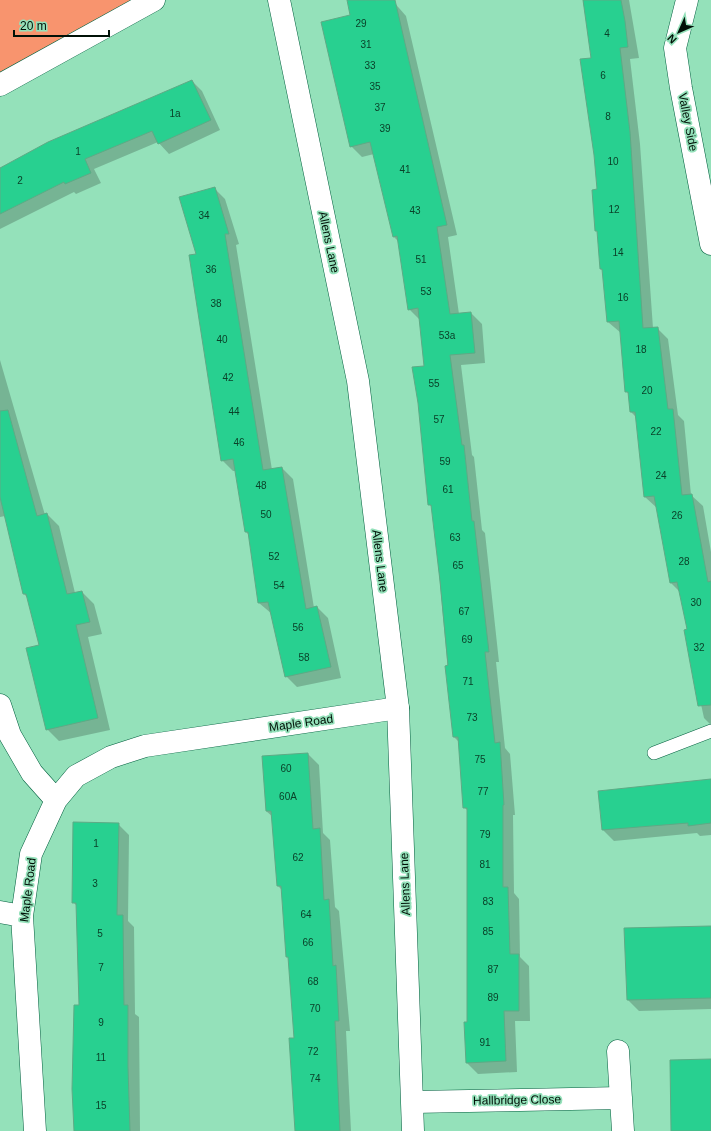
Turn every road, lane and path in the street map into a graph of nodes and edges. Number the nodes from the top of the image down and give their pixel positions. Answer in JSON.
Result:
{"nodes":[{"id":1,"x":154,"y":0,"type":"edge"},
{"id":2,"x":279,"y":0,"type":"edge"},
{"id":3,"x":687,"y":0,"type":"edge"},
{"id":4,"x":0,"y":85,"type":"edge"},
{"id":5,"x":711,"y":236,"type":"edge"},
{"id":6,"x":0,"y":705,"type":"edge"},
{"id":7,"x":398,"y":708,"type":"junction"},
{"id":8,"x":711,"y":731,"type":"edge"},
{"id":9,"x":654,"y":753,"type":"dead end"},
{"id":10,"x":56,"y":800,"type":"junction"},
{"id":11,"x":0,"y":912,"type":"edge"},
{"id":12,"x":22,"y":916,"type":"junction"},
{"id":13,"x":618,"y":1051,"type":"dead end"},
{"id":14,"x":621,"y":1098,"type":"junction"},
{"id":15,"x":413,"y":1102,"type":"junction"},
{"id":16,"x":35,"y":1131,"type":"edge"},
{"id":17,"x":413,"y":1131,"type":"edge"},
{"id":18,"x":623,"y":1131,"type":"edge"}],
"edges":[{"from":1,"to":4,"type":"street"},
{"from":2,"to":7,"type":"street","name":"Allens Lane"},
{"from":3,"to":5,"type":"street","name":"Valley Side"},
{"from":6,"to":10,"type":"street"},
{"from":7,"to":10,"type":"street","name":"Maple Road"},
{"from":7,"to":15,"type":"street","name":"Allens Lane"},
{"from":8,"to":9,"type":"lane"},
{"from":10,"to":12,"type":"street","name":"Maple Road"},
{"from":11,"to":12,"type":"street"},
{"from":12,"to":16,"type":"street","name":"Maple Road"},
{"from":13,"to":14,"type":"street"},
{"from":14,"to":15,"type":"street","name":"Hallbridge Close"},
{"from":14,"to":18,"type":"street"},
{"from":15,"to":17,"type":"street","name":"Allens Lane"}]}
